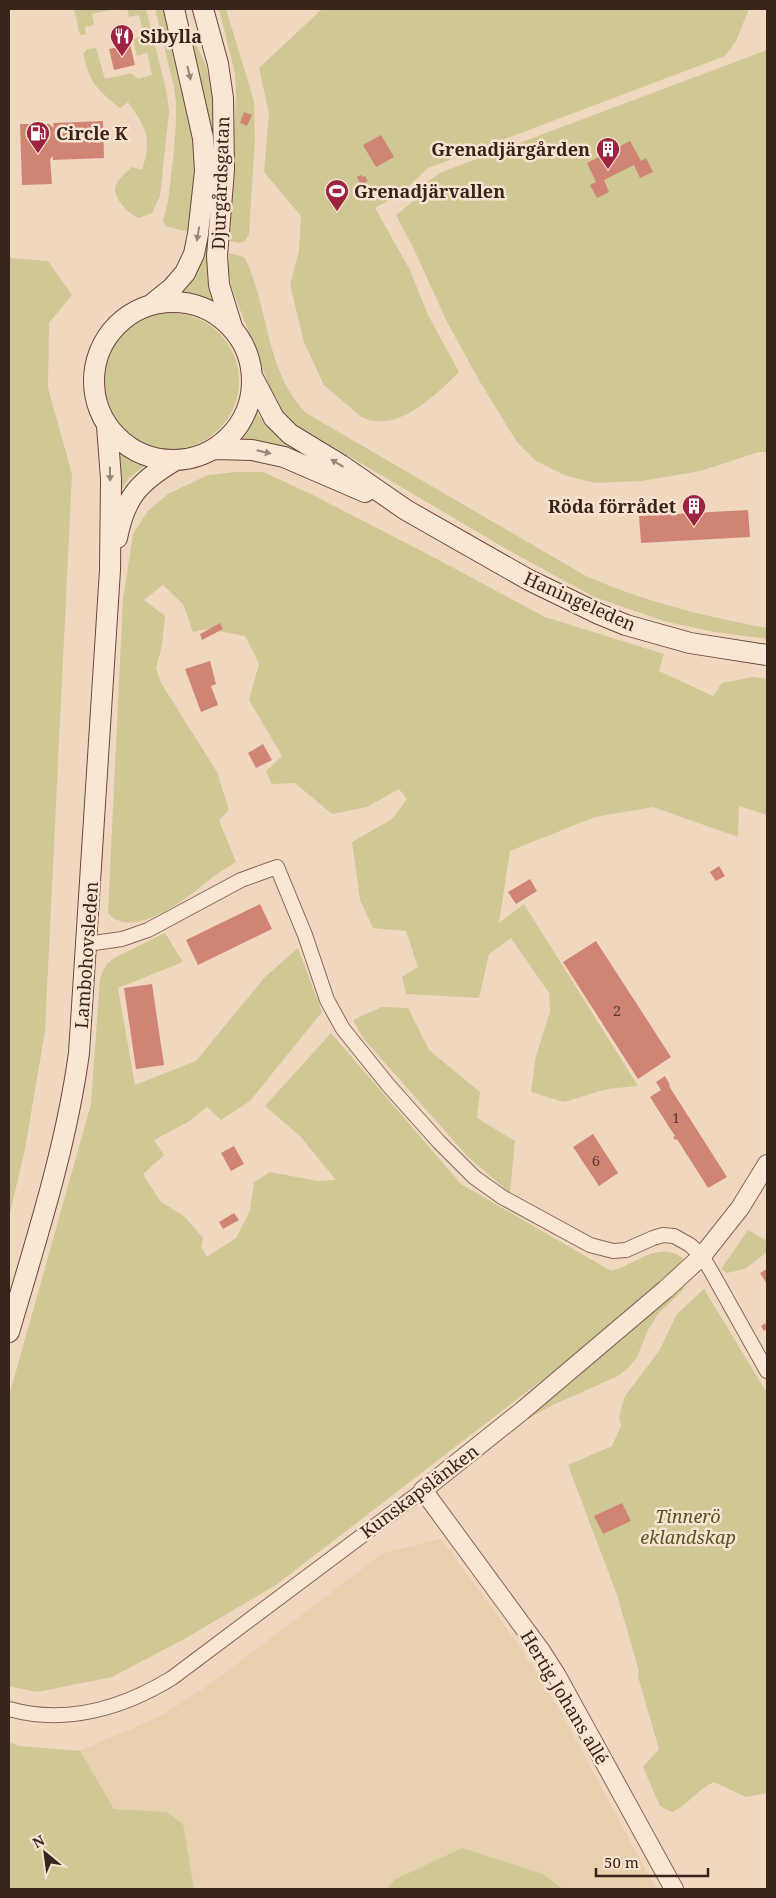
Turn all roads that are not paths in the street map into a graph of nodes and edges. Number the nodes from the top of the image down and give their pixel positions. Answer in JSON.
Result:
{"nodes":[{"id":1,"x":174,"y":9,"type":"edge"},
{"id":2,"x":203,"y":9,"type":"edge"},
{"id":3,"x":152,"y":304,"type":"junction"},
{"id":4,"x":232,"y":327,"type":"junction"},
{"id":5,"x":253,"y":378,"type":"junction"},
{"id":6,"x":107,"y":426,"type":"junction"},
{"id":7,"x":215,"y":449,"type":"junction"},
{"id":8,"x":174,"y":461,"type":"junction"},
{"id":9,"x":406,"y":510,"type":"junction"},
{"id":10,"x":110,"y":570,"type":"junction"},
{"id":11,"x":767,"y":655,"type":"edge"},
{"id":12,"x":87,"y":944,"type":"junction"},
{"id":13,"x":767,"y":1164,"type":"edge"},
{"id":14,"x":702,"y":1256,"type":"junction"},
{"id":15,"x":9,"y":1332,"type":"edge"},
{"id":16,"x":767,"y":1371,"type":"edge"},
{"id":17,"x":423,"y":1490,"type":"junction"},
{"id":18,"x":9,"y":1709,"type":"edge"},
{"id":19,"x":674,"y":1889,"type":"edge"}],
"edges":[{"from":1,"to":3,"type":"main road","name":"Djurgårdsgatan","one_way":true},
{"from":2,"to":4,"type":"main road","name":"Djurgårdsgatan"},
{"from":3,"to":4,"type":"main road"},
{"from":3,"to":6,"type":"main road"},
{"from":4,"to":5,"type":"main road"},
{"from":5,"to":7,"type":"main road"},
{"from":9,"to":5,"type":"main road","name":"Haningeleden","one_way":true},
{"from":6,"to":8,"type":"main road"},
{"from":6,"to":10,"type":"main road","name":"Lambohovsleden","one_way":true},
{"from":7,"to":8,"type":"main road"},
{"from":7,"to":9,"type":"main road","name":"Haningeleden","one_way":true},
{"from":8,"to":10,"type":"main road","name":"Lambohovsleden"},
{"from":9,"to":11,"type":"main road","name":"Haningeleden"},
{"from":10,"to":12,"type":"main road","name":"Lambohovsleden"},
{"from":12,"to":14,"type":"street"},
{"from":12,"to":15,"type":"main road","name":"Lambohovsleden"},
{"from":13,"to":14,"type":"street","name":"Kunskapslänken"},
{"from":14,"to":16,"type":"street"},
{"from":14,"to":17,"type":"street","name":"Kunskapslänken"},
{"from":17,"to":18,"type":"street","name":"Kunskapslänken"},
{"from":17,"to":19,"type":"street","name":"Hertig Johans allé"}]}
